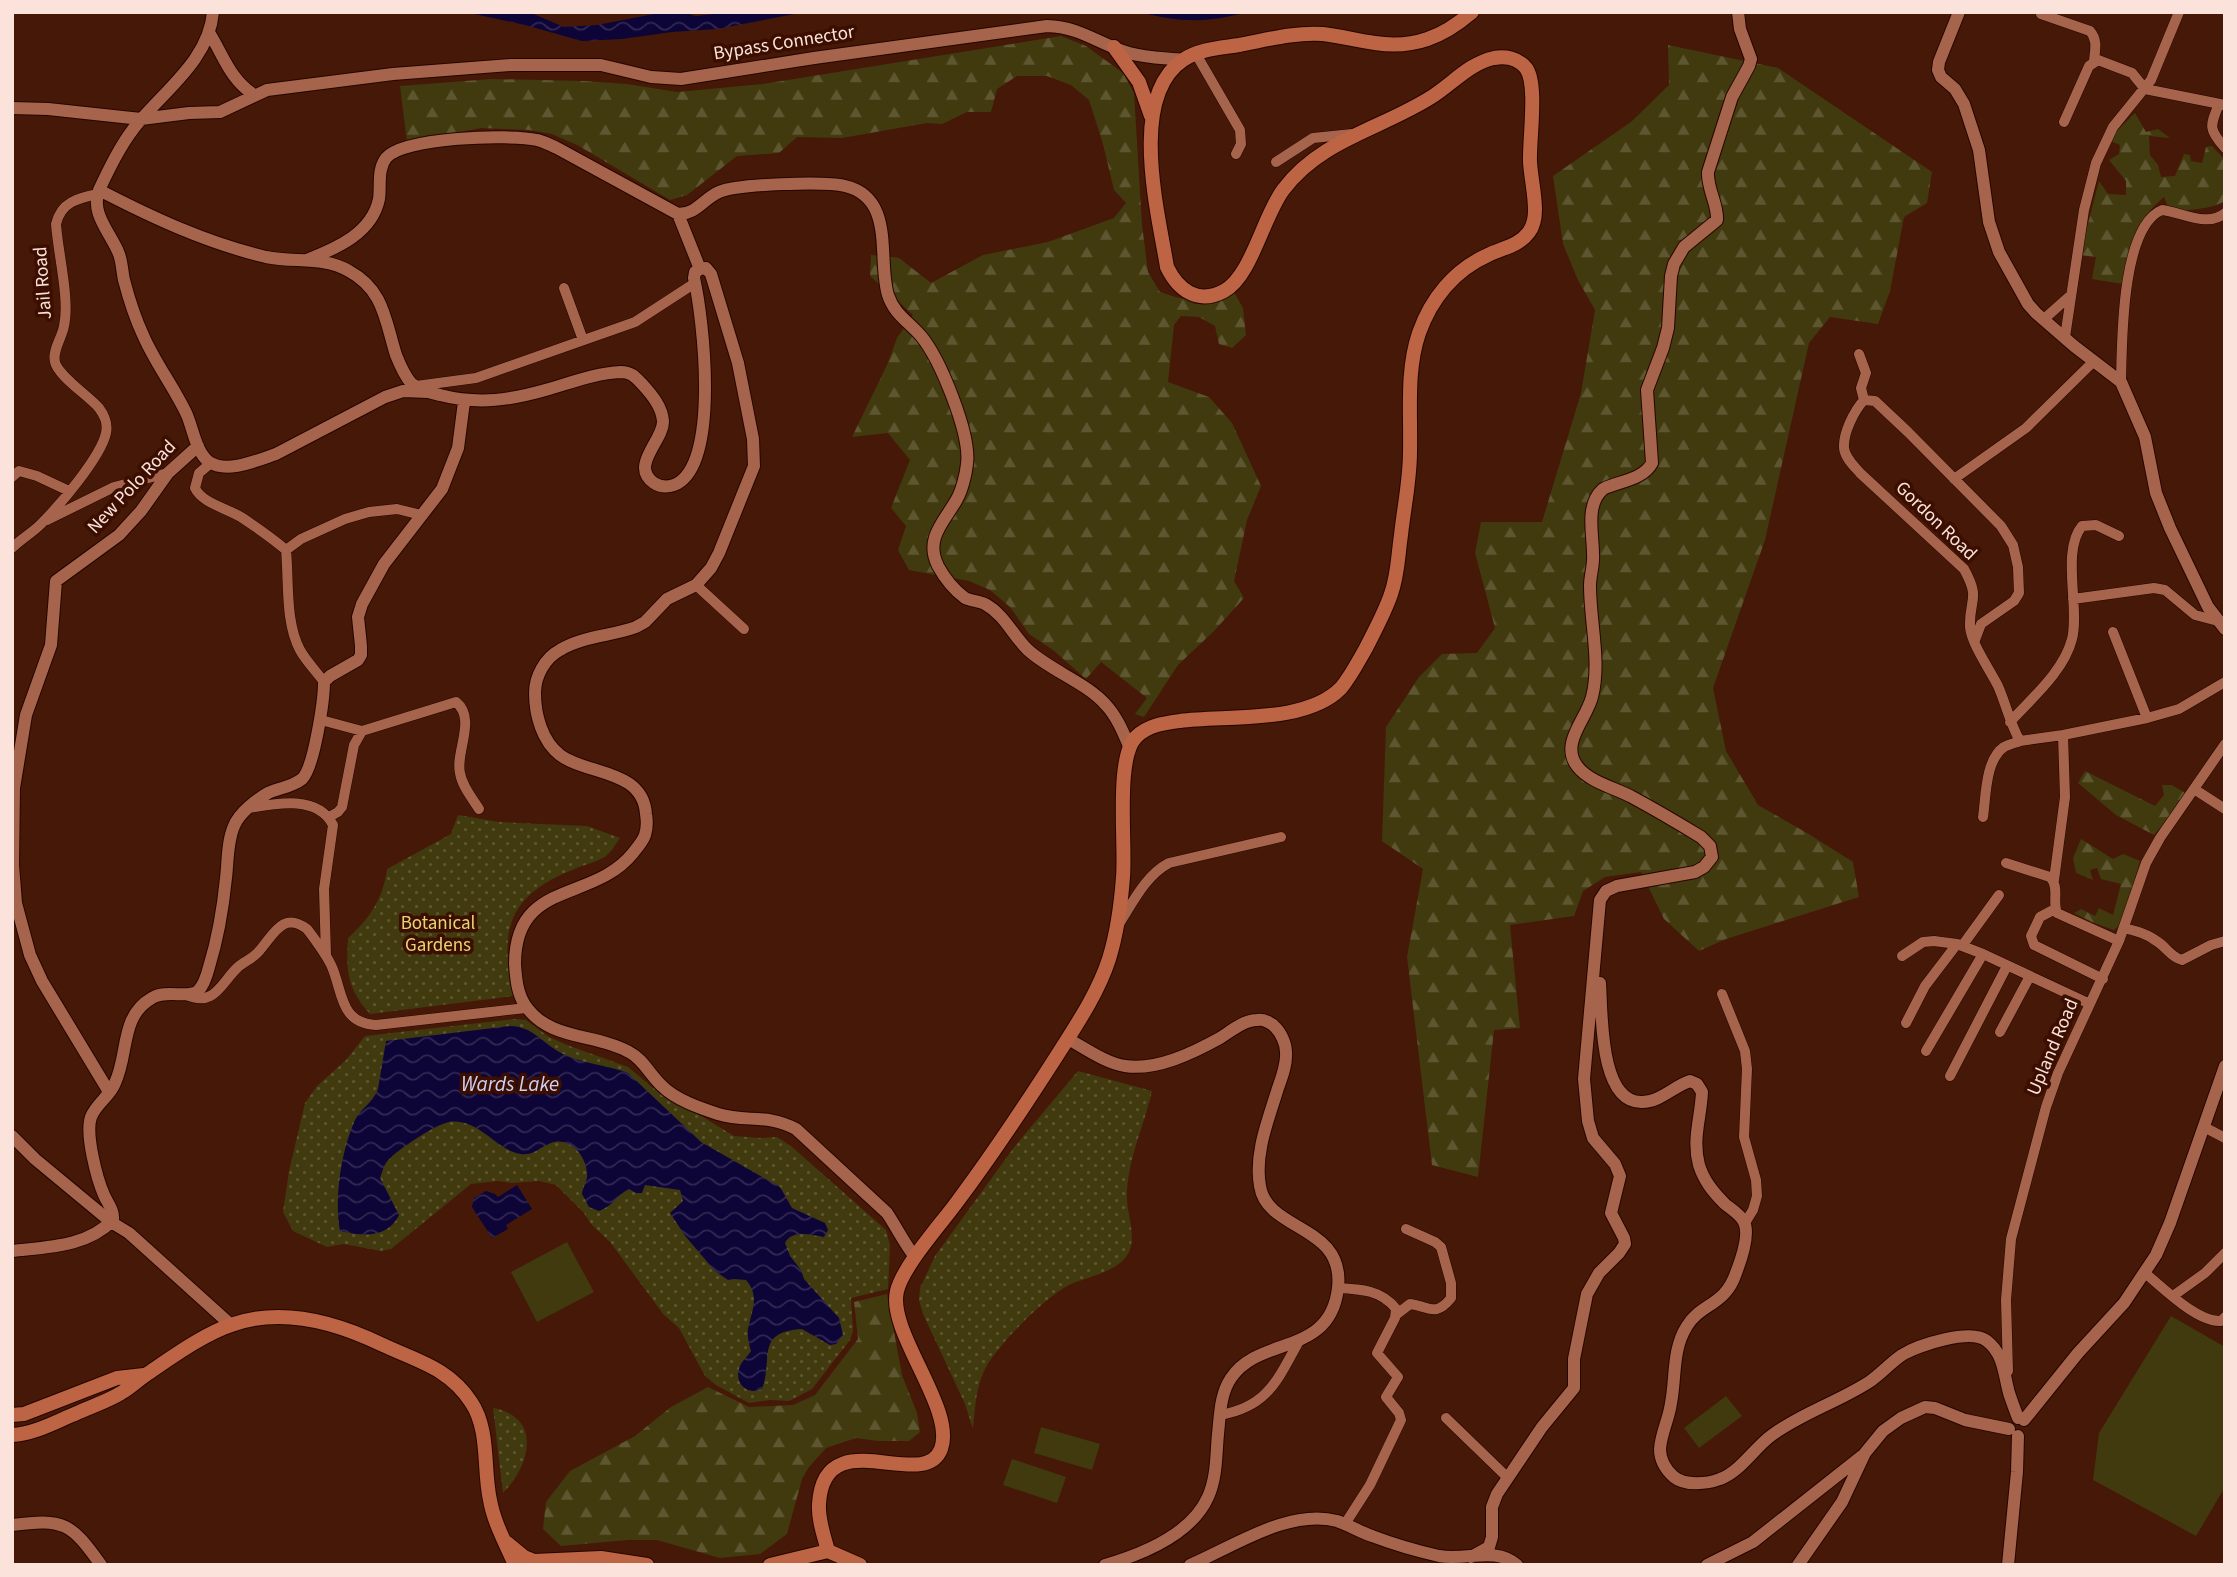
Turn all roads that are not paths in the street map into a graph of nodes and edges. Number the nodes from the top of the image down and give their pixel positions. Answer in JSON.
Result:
{"nodes":[{"id":1,"x":1472,"y":12,"type":"edge"},
{"id":2,"x":1738,"y":12,"type":"edge"},
{"id":3,"x":1959,"y":12,"type":"edge"},
{"id":4,"x":2179,"y":12,"type":"edge"},
{"id":5,"x":2041,"y":14,"type":"edge"},
{"id":6,"x":212,"y":24,"type":"edge"},
{"id":7,"x":1114,"y":47,"type":"junction"},
{"id":8,"x":1190,"y":57,"type":"junction"},
{"id":9,"x":2094,"y":61,"type":"junction"},
{"id":10,"x":2145,"y":89,"type":"junction"},
{"id":11,"x":254,"y":94,"type":"junction"},
{"id":12,"x":2222,"y":104,"type":"edge"},
{"id":13,"x":12,"y":108,"type":"edge"},
{"id":14,"x":1151,"y":116,"type":"junction"},
{"id":15,"x":141,"y":119,"type":"junction"},
{"id":16,"x":2064,"y":122,"type":"dead end"},
{"id":17,"x":1355,"y":134,"type":"junction"},
{"id":18,"x":2225,"y":148,"type":"edge"},
{"id":19,"x":1236,"y":155,"type":"dead end"},
{"id":20,"x":1276,"y":162,"type":"dead end"},
{"id":21,"x":99,"y":192,"type":"junction"},
{"id":22,"x":2225,"y":213,"type":"edge"},
{"id":23,"x":678,"y":214,"type":"junction"},
{"id":24,"x":308,"y":259,"type":"junction"},
{"id":25,"x":700,"y":269,"type":"junction"},
{"id":26,"x":695,"y":283,"type":"junction"},
{"id":27,"x":564,"y":288,"type":"dead end"},
{"id":28,"x":2071,"y":295,"type":"junction"},
{"id":29,"x":2044,"y":319,"type":"junction"},
{"id":30,"x":2066,"y":337,"type":"junction"},
{"id":31,"x":583,"y":340,"type":"junction"},
{"id":32,"x":1859,"y":354,"type":"dead end"},
{"id":33,"x":2093,"y":362,"type":"junction"},
{"id":34,"x":2121,"y":382,"type":"junction"},
{"id":35,"x":415,"y":386,"type":"junction"},
{"id":36,"x":428,"y":392,"type":"junction"},
{"id":37,"x":1864,"y":400,"type":"junction"},
{"id":38,"x":464,"y":401,"type":"junction"},
{"id":39,"x":198,"y":446,"type":"junction"},
{"id":40,"x":211,"y":463,"type":"junction"},
{"id":41,"x":168,"y":474,"type":"junction"},
{"id":42,"x":12,"y":477,"type":"edge"},
{"id":43,"x":1955,"y":479,"type":"junction"},
{"id":44,"x":69,"y":491,"type":"junction"},
{"id":45,"x":421,"y":515,"type":"junction"},
{"id":46,"x":41,"y":524,"type":"junction"},
{"id":47,"x":2119,"y":536,"type":"dead end"},
{"id":48,"x":12,"y":548,"type":"edge"},
{"id":49,"x":286,"y":550,"type":"junction"},
{"id":50,"x":696,"y":586,"type":"junction"},
{"id":51,"x":2073,"y":599,"type":"junction"},
{"id":52,"x":2221,"y":625,"type":"edge"},
{"id":53,"x":744,"y":629,"type":"dead end"},
{"id":54,"x":2113,"y":632,"type":"dead end"},
{"id":55,"x":1975,"y":640,"type":"junction"},
{"id":56,"x":324,"y":682,"type":"junction"},
{"id":57,"x":2225,"y":682,"type":"edge"},
{"id":58,"x":2147,"y":718,"type":"junction"},
{"id":59,"x":321,"y":720,"type":"junction"},
{"id":60,"x":2010,"y":722,"type":"junction"},
{"id":61,"x":362,"y":732,"type":"junction"},
{"id":62,"x":2063,"y":735,"type":"junction"},
{"id":63,"x":2020,"y":741,"type":"junction"},
{"id":64,"x":2225,"y":744,"type":"edge"},
{"id":65,"x":1129,"y":746,"type":"junction"},
{"id":66,"x":2194,"y":789,"type":"junction"},
{"id":67,"x":249,"y":808,"type":"junction"},
{"id":68,"x":479,"y":809,"type":"dead end"},
{"id":69,"x":2225,"y":809,"type":"edge"},
{"id":70,"x":329,"y":817,"type":"junction"},
{"id":71,"x":1983,"y":817,"type":"dead end"},
{"id":72,"x":1281,"y":837,"type":"dead end"},
{"id":73,"x":2006,"y":863,"type":"dead end"},
{"id":74,"x":2054,"y":880,"type":"junction"},
{"id":75,"x":1999,"y":895,"type":"dead end"},
{"id":76,"x":2055,"y":909,"type":"junction"},
{"id":77,"x":2124,"y":928,"type":"junction"},
{"id":78,"x":1116,"y":929,"type":"junction"},
{"id":79,"x":2225,"y":940,"type":"edge"},
{"id":80,"x":2119,"y":941,"type":"junction"},
{"id":81,"x":1959,"y":945,"type":"junction"},
{"id":82,"x":1595,"y":952,"type":"junction"},
{"id":83,"x":1983,"y":954,"type":"junction"},
{"id":84,"x":326,"y":956,"type":"junction"},
{"id":85,"x":1902,"y":956,"type":"dead end"},
{"id":86,"x":2007,"y":966,"type":"junction"},
{"id":87,"x":2030,"y":976,"type":"junction"},
{"id":88,"x":2103,"y":979,"type":"junction"},
{"id":89,"x":1722,"y":994,"type":"dead end"},
{"id":90,"x":186,"y":995,"type":"junction"},
{"id":91,"x":2091,"y":1004,"type":"junction"},
{"id":92,"x":526,"y":1007,"type":"junction"},
{"id":93,"x":1906,"y":1023,"type":"dead end"},
{"id":94,"x":2000,"y":1032,"type":"dead end"},
{"id":95,"x":1068,"y":1039,"type":"junction"},
{"id":96,"x":1926,"y":1051,"type":"dead end"},
{"id":97,"x":2225,"y":1066,"type":"edge"},
{"id":98,"x":1950,"y":1076,"type":"dead end"},
{"id":99,"x":109,"y":1092,"type":"junction"},
{"id":100,"x":2204,"y":1127,"type":"junction"},
{"id":101,"x":12,"y":1136,"type":"edge"},
{"id":102,"x":2225,"y":1138,"type":"edge"},
{"id":103,"x":111,"y":1222,"type":"junction"},
{"id":104,"x":1745,"y":1223,"type":"junction"},
{"id":105,"x":1406,"y":1229,"type":"dead end"},
{"id":106,"x":12,"y":1251,"type":"edge"},
{"id":107,"x":2225,"y":1253,"type":"edge"},
{"id":108,"x":915,"y":1257,"type":"junction"},
{"id":109,"x":2144,"y":1273,"type":"junction"},
{"id":110,"x":1338,"y":1287,"type":"junction"},
{"id":111,"x":2173,"y":1296,"type":"junction"},
{"id":112,"x":1397,"y":1314,"type":"junction"},
{"id":113,"x":2225,"y":1317,"type":"edge"},
{"id":114,"x":231,"y":1325,"type":"junction"},
{"id":115,"x":1299,"y":1341,"type":"junction"},
{"id":116,"x":145,"y":1375,"type":"junction"},
{"id":117,"x":2009,"y":1393,"type":"junction"},
{"id":118,"x":12,"y":1415,"type":"edge"},
{"id":119,"x":1220,"y":1415,"type":"junction"},
{"id":120,"x":1446,"y":1418,"type":"dead end"},
{"id":121,"x":2021,"y":1419,"type":"junction"},
{"id":122,"x":2014,"y":1432,"type":"junction"},
{"id":123,"x":12,"y":1435,"type":"edge"},
{"id":124,"x":1865,"y":1453,"type":"junction"},
{"id":125,"x":1508,"y":1478,"type":"junction"},
{"id":126,"x":1345,"y":1524,"type":"junction"},
{"id":127,"x":12,"y":1525,"type":"edge"},
{"id":128,"x":504,"y":1539,"type":"junction"},
{"id":129,"x":828,"y":1551,"type":"junction"},
{"id":130,"x":1471,"y":1557,"type":"junction"},
{"id":131,"x":563,"y":1562,"type":"edge"},
{"id":132,"x":101,"y":1565,"type":"edge"},
{"id":133,"x":515,"y":1565,"type":"edge"},
{"id":134,"x":647,"y":1565,"type":"edge"},
{"id":135,"x":770,"y":1565,"type":"edge"},
{"id":136,"x":860,"y":1565,"type":"edge"},
{"id":137,"x":1105,"y":1565,"type":"edge"},
{"id":138,"x":1190,"y":1565,"type":"edge"},
{"id":139,"x":1517,"y":1565,"type":"edge"},
{"id":140,"x":1707,"y":1565,"type":"edge"},
{"id":141,"x":1798,"y":1565,"type":"edge"},
{"id":142,"x":2008,"y":1565,"type":"edge"}],
"edges":[{"from":1,"to":8,"type":"main road","name":"Bypass Connector"},
{"from":2,"to":82,"type":"street"},
{"from":3,"to":29,"type":"street"},
{"from":4,"to":10,"type":"street"},
{"from":5,"to":9,"type":"street"},
{"from":6,"to":11,"type":"street"},
{"from":6,"to":15,"type":"street"},
{"from":7,"to":8,"type":"street","name":"Bypass Connector"},
{"from":7,"to":11,"type":"street","name":"Bypass Connector"},
{"from":7,"to":14,"type":"main road"},
{"from":8,"to":14,"type":"main road"},
{"from":8,"to":19,"type":"street"},
{"from":9,"to":10,"type":"street"},
{"from":9,"to":16,"type":"street"},
{"from":10,"to":12,"type":"street"},
{"from":10,"to":28,"type":"street"},
{"from":11,"to":15,"type":"street","name":"Bypass Connector"},
{"from":12,"to":18,"type":"street"},
{"from":13,"to":15,"type":"street","name":"Bypass Connector"},
{"from":14,"to":17,"type":"main road"},
{"from":15,"to":21,"type":"street"},
{"from":17,"to":20,"type":"street"},
{"from":17,"to":65,"type":"main road"},
{"from":21,"to":24,"type":"street"},
{"from":21,"to":39,"type":"street"},
{"from":21,"to":44,"type":"street","name":"Jail Road"},
{"from":22,"to":34,"type":"street"},
{"from":23,"to":24,"type":"street"},
{"from":23,"to":25,"type":"street"},
{"from":23,"to":65,"type":"street"},
{"from":24,"to":35,"type":"street"},
{"from":25,"to":26,"type":"street"},
{"from":25,"to":50,"type":"street"},
{"from":26,"to":31,"type":"street"},
{"from":26,"to":38,"type":"street"},
{"from":27,"to":31,"type":"street"},
{"from":28,"to":29,"type":"street"},
{"from":28,"to":30,"type":"street"},
{"from":29,"to":30,"type":"street"},
{"from":30,"to":33,"type":"street"},
{"from":31,"to":35,"type":"street"},
{"from":32,"to":37,"type":"street"},
{"from":33,"to":34,"type":"street"},
{"from":33,"to":43,"type":"street"},
{"from":34,"to":52,"type":"street"},
{"from":35,"to":36,"type":"street"},
{"from":36,"to":38,"type":"street"},
{"from":36,"to":40,"type":"street"},
{"from":37,"to":43,"type":"street"},
{"from":37,"to":55,"type":"street","name":"Gordon Road"},
{"from":38,"to":45,"type":"street"},
{"from":39,"to":40,"type":"street"},
{"from":39,"to":41,"type":"street","name":"New Polo Road"},
{"from":40,"to":49,"type":"street"},
{"from":41,"to":46,"type":"street"},
{"from":41,"to":99,"type":"street","name":"New Polo Road"},
{"from":42,"to":44,"type":"street"},
{"from":43,"to":55,"type":"street"},
{"from":44,"to":46,"type":"street","name":"Jail Road"},
{"from":45,"to":49,"type":"street"},
{"from":45,"to":56,"type":"street"},
{"from":46,"to":48,"type":"street","name":"Jail Road"},
{"from":47,"to":51,"type":"street"},
{"from":49,"to":56,"type":"street"},
{"from":50,"to":53,"type":"street"},
{"from":50,"to":92,"type":"street"},
{"from":51,"to":52,"type":"street"},
{"from":51,"to":60,"type":"street"},
{"from":54,"to":58,"type":"street"},
{"from":55,"to":60,"type":"street","name":"Gordon Road"},
{"from":56,"to":59,"type":"street"},
{"from":57,"to":58,"type":"street"},
{"from":58,"to":62,"type":"street"},
{"from":59,"to":61,"type":"street"},
{"from":59,"to":67,"type":"street"},
{"from":60,"to":63,"type":"street","name":"Gordon Road"},
{"from":61,"to":68,"type":"street"},
{"from":61,"to":70,"type":"street"},
{"from":62,"to":63,"type":"street"},
{"from":62,"to":74,"type":"street"},
{"from":63,"to":71,"type":"street"},
{"from":64,"to":66,"type":"street","name":"Upland Road"},
{"from":65,"to":78,"type":"main road"},
{"from":66,"to":69,"type":"street"},
{"from":66,"to":77,"type":"street","name":"Upland Road"},
{"from":67,"to":70,"type":"street"},
{"from":67,"to":90,"type":"street"},
{"from":70,"to":84,"type":"street"},
{"from":72,"to":78,"type":"street"},
{"from":73,"to":74,"type":"street"},
{"from":74,"to":76,"type":"street"},
{"from":75,"to":81,"type":"street"},
{"from":76,"to":80,"type":"street"},
{"from":76,"to":88,"type":"street"},
{"from":77,"to":79,"type":"street"},
{"from":77,"to":80,"type":"street","name":"Upland Road"},
{"from":78,"to":95,"type":"main road"},
{"from":80,"to":88,"type":"street","name":"Upland Road"},
{"from":81,"to":83,"type":"street"},
{"from":81,"to":85,"type":"street"},
{"from":81,"to":93,"type":"street"},
{"from":82,"to":104,"type":"street"},
{"from":82,"to":125,"type":"street"},
{"from":83,"to":86,"type":"street"},
{"from":83,"to":96,"type":"street"},
{"from":84,"to":90,"type":"street"},
{"from":84,"to":92,"type":"street"},
{"from":86,"to":87,"type":"street"},
{"from":86,"to":98,"type":"street"},
{"from":87,"to":91,"type":"street"},
{"from":87,"to":94,"type":"street"},
{"from":88,"to":91,"type":"street","name":"Upland Road"},
{"from":89,"to":104,"type":"street"},
{"from":90,"to":99,"type":"street"},
{"from":91,"to":117,"type":"street","name":"Upland Road"},
{"from":92,"to":108,"type":"street"},
{"from":95,"to":108,"type":"main road"},
{"from":95,"to":110,"type":"street"},
{"from":97,"to":100,"type":"street"},
{"from":99,"to":103,"type":"street"},
{"from":100,"to":102,"type":"street"},
{"from":100,"to":109,"type":"street"},
{"from":101,"to":103,"type":"street"},
{"from":103,"to":106,"type":"street"},
{"from":103,"to":114,"type":"street"},
{"from":104,"to":117,"type":"street"},
{"from":105,"to":112,"type":"street"},
{"from":107,"to":111,"type":"street"},
{"from":108,"to":129,"type":"main road"},
{"from":109,"to":111,"type":"street"},
{"from":109,"to":121,"type":"street"},
{"from":110,"to":112,"type":"street"},
{"from":110,"to":115,"type":"street"},
{"from":111,"to":113,"type":"street"},
{"from":112,"to":126,"type":"street"},
{"from":114,"to":116,"type":"main road"},
{"from":114,"to":128,"type":"main road"},
{"from":115,"to":119,"type":"street"},
{"from":115,"to":119,"type":"street"},
{"from":116,"to":118,"type":"main road"},
{"from":116,"to":123,"type":"main road"},
{"from":117,"to":121,"type":"street"},
{"from":119,"to":137,"type":"street"},
{"from":120,"to":125,"type":"street"},
{"from":121,"to":122,"type":"street"},
{"from":122,"to":124,"type":"street"},
{"from":122,"to":142,"type":"street"},
{"from":124,"to":140,"type":"street"},
{"from":124,"to":141,"type":"street"},
{"from":125,"to":130,"type":"street"},
{"from":126,"to":130,"type":"street"},
{"from":126,"to":138,"type":"street"},
{"from":127,"to":132,"type":"street"},
{"from":128,"to":131,"type":"main road"},
{"from":128,"to":133,"type":"main road"},
{"from":129,"to":135,"type":"main road"},
{"from":129,"to":136,"type":"main road"},
{"from":130,"to":139,"type":"street"},
{"from":131,"to":134,"type":"main road"}]}
